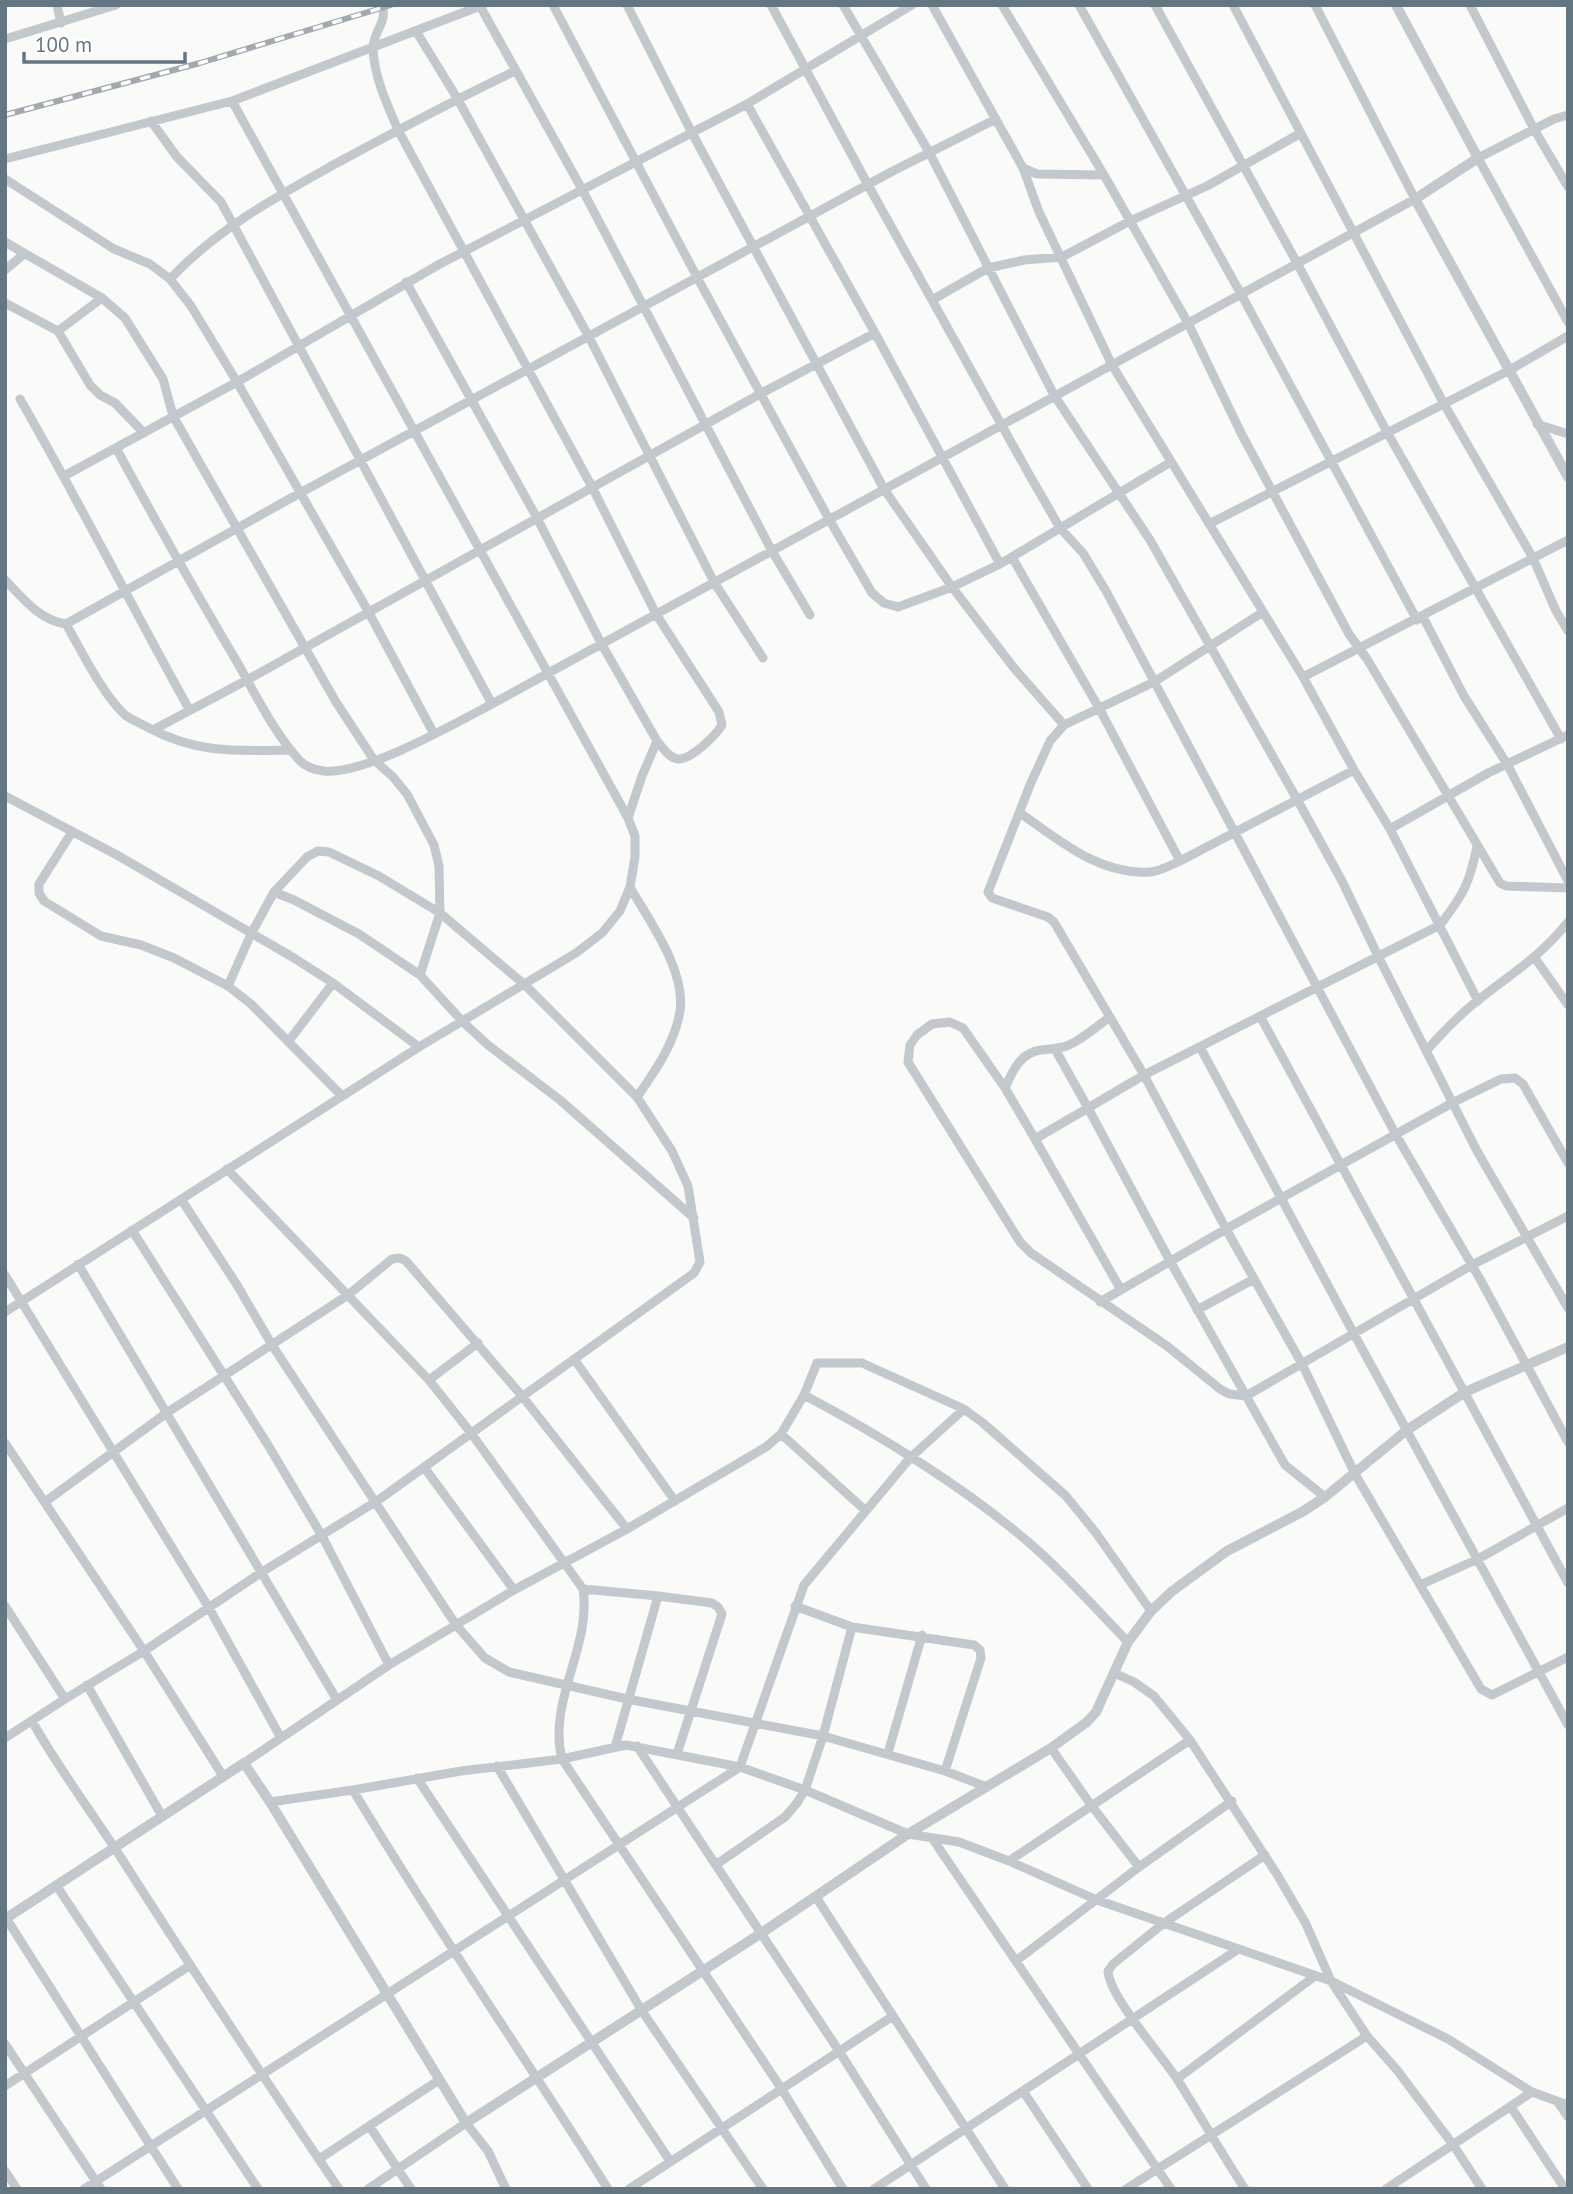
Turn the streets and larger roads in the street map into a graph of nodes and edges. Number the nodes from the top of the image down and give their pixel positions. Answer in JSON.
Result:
{"nodes":[{"id":1,"x":57,"y":5,"type":"edge"},
{"id":2,"x":116,"y":5,"type":"edge"},
{"id":3,"x":382,"y":5,"type":"edge"},
{"id":4,"x":553,"y":5,"type":"edge"},
{"id":5,"x":628,"y":5,"type":"edge"},
{"id":6,"x":771,"y":5,"type":"edge"},
{"id":7,"x":843,"y":5,"type":"edge"},
{"id":8,"x":912,"y":5,"type":"edge"},
{"id":9,"x":932,"y":5,"type":"edge"},
{"id":10,"x":1002,"y":5,"type":"edge"},
{"id":11,"x":1079,"y":5,"type":"edge"},
{"id":12,"x":1155,"y":5,"type":"edge"},
{"id":13,"x":1233,"y":5,"type":"edge"},
{"id":14,"x":1315,"y":5,"type":"edge"},
{"id":15,"x":1396,"y":5,"type":"edge"},
{"id":16,"x":1470,"y":5,"type":"edge"},
{"id":17,"x":482,"y":6,"type":"edge"},
{"id":18,"x":61,"y":23,"type":"junction"},
{"id":19,"x":416,"y":31,"type":"junction"},
{"id":20,"x":860,"y":36,"type":"junction"},
{"id":21,"x":5,"y":39,"type":"edge"},
{"id":22,"x":373,"y":47,"type":"junction"},
{"id":23,"x":805,"y":69,"type":"junction"},
{"id":24,"x":514,"y":71,"type":"junction"},
{"id":25,"x":457,"y":98,"type":"junction"},
{"id":26,"x":232,"y":101,"type":"junction"},
{"id":27,"x":747,"y":104,"type":"junction"},
{"id":28,"x":1568,"y":115,"type":"edge"},
{"id":29,"x":996,"y":119,"type":"junction"},
{"id":30,"x":151,"y":121,"type":"junction"},
{"id":31,"x":1534,"y":129,"type":"junction"},
{"id":32,"x":398,"y":130,"type":"junction"},
{"id":33,"x":692,"y":133,"type":"junction"},
{"id":34,"x":1301,"y":133,"type":"junction"},
{"id":35,"x":929,"y":152,"type":"junction"},
{"id":36,"x":1478,"y":158,"type":"junction"},
{"id":37,"x":5,"y":159,"type":"edge"},
{"id":38,"x":638,"y":162,"type":"junction"},
{"id":39,"x":1243,"y":166,"type":"junction"},
{"id":40,"x":1023,"y":167,"type":"junction"},
{"id":41,"x":1104,"y":175,"type":"junction"},
{"id":42,"x":5,"y":179,"type":"edge"},
{"id":43,"x":868,"y":186,"type":"junction"},
{"id":44,"x":1568,"y":187,"type":"edge"},
{"id":45,"x":583,"y":191,"type":"junction"},
{"id":46,"x":284,"y":193,"type":"junction"},
{"id":47,"x":1185,"y":197,"type":"junction"},
{"id":48,"x":1415,"y":199,"type":"junction"},
{"id":49,"x":810,"y":218,"type":"junction"},
{"id":50,"x":524,"y":221,"type":"junction"},
{"id":51,"x":1130,"y":221,"type":"junction"},
{"id":52,"x":233,"y":225,"type":"junction"},
{"id":53,"x":1353,"y":232,"type":"junction"},
{"id":54,"x":5,"y":242,"type":"edge"},
{"id":55,"x":754,"y":248,"type":"junction"},
{"id":56,"x":463,"y":252,"type":"junction"},
{"id":57,"x":24,"y":254,"type":"junction"},
{"id":58,"x":1062,"y":257,"type":"junction"},
{"id":59,"x":1297,"y":263,"type":"junction"},
{"id":60,"x":988,"y":268,"type":"junction"},
{"id":61,"x":5,"y":270,"type":"edge"},
{"id":62,"x":170,"y":279,"type":"junction"},
{"id":63,"x":698,"y":279,"type":"junction"},
{"id":64,"x":406,"y":282,"type":"junction"},
{"id":65,"x":1241,"y":294,"type":"junction"},
{"id":66,"x":102,"y":298,"type":"junction"},
{"id":67,"x":932,"y":300,"type":"junction"},
{"id":68,"x":5,"y":303,"type":"edge"},
{"id":69,"x":645,"y":308,"type":"junction"},
{"id":70,"x":349,"y":315,"type":"junction"},
{"id":71,"x":1568,"y":322,"type":"edge"},
{"id":72,"x":1188,"y":323,"type":"junction"},
{"id":73,"x":58,"y":331,"type":"junction"},
{"id":74,"x":875,"y":333,"type":"junction"},
{"id":75,"x":589,"y":337,"type":"junction"},
{"id":76,"x":1568,"y":337,"type":"edge"},
{"id":77,"x":297,"y":346,"type":"junction"},
{"id":78,"x":816,"y":364,"type":"junction"},
{"id":79,"x":1112,"y":365,"type":"junction"},
{"id":80,"x":527,"y":371,"type":"junction"},
{"id":81,"x":1508,"y":371,"type":"junction"},
{"id":82,"x":237,"y":382,"type":"junction"},
{"id":83,"x":760,"y":394,"type":"junction"},
{"id":84,"x":1054,"y":396,"type":"junction"},
{"id":85,"x":20,"y":399,"type":"dead end"},
{"id":86,"x":471,"y":401,"type":"junction"},
{"id":87,"x":1444,"y":404,"type":"junction"},
{"id":88,"x":173,"y":416,"type":"junction"},
{"id":89,"x":705,"y":424,"type":"junction"},
{"id":90,"x":1537,"y":424,"type":"junction"},
{"id":91,"x":1002,"y":425,"type":"junction"},
{"id":92,"x":414,"y":431,"type":"junction"},
{"id":93,"x":1387,"y":432,"type":"junction"},
{"id":94,"x":144,"y":433,"type":"junction"},
{"id":95,"x":1568,"y":434,"type":"edge"},
{"id":96,"x":117,"y":447,"type":"junction"},
{"id":97,"x":650,"y":455,"type":"junction"},
{"id":98,"x":943,"y":457,"type":"junction"},
{"id":99,"x":1331,"y":460,"type":"junction"},
{"id":100,"x":359,"y":461,"type":"junction"},
{"id":101,"x":1171,"y":462,"type":"junction"},
{"id":102,"x":64,"y":476,"type":"junction"},
{"id":103,"x":1568,"y":477,"type":"edge"},
{"id":104,"x":592,"y":487,"type":"junction"},
{"id":105,"x":884,"y":489,"type":"junction"},
{"id":106,"x":1275,"y":492,"type":"junction"},
{"id":107,"x":300,"y":493,"type":"junction"},
{"id":108,"x":1121,"y":494,"type":"junction"},
{"id":109,"x":537,"y":518,"type":"junction"},
{"id":110,"x":829,"y":519,"type":"junction"},
{"id":111,"x":1209,"y":524,"type":"junction"},
{"id":112,"x":237,"y":528,"type":"junction"},
{"id":113,"x":1060,"y":528,"type":"junction"},
{"id":114,"x":1568,"y":540,"type":"edge"},
{"id":115,"x":480,"y":550,"type":"junction"},
{"id":116,"x":772,"y":551,"type":"junction"},
{"id":117,"x":1012,"y":557,"type":"junction"},
{"id":118,"x":1533,"y":558,"type":"junction"},
{"id":119,"x":177,"y":561,"type":"junction"},
{"id":120,"x":1000,"y":564,"type":"junction"},
{"id":121,"x":5,"y":580,"type":"edge"},
{"id":122,"x":424,"y":580,"type":"junction"},
{"id":123,"x":714,"y":582,"type":"junction"},
{"id":124,"x":952,"y":587,"type":"junction"},
{"id":125,"x":1476,"y":589,"type":"junction"},
{"id":126,"x":124,"y":593,"type":"junction"},
{"id":127,"x":368,"y":611,"type":"junction"},
{"id":128,"x":1263,"y":612,"type":"junction"},
{"id":129,"x":656,"y":614,"type":"junction"},
{"id":130,"x":810,"y":615,"type":"dead end"},
{"id":131,"x":1420,"y":618,"type":"junction"},
{"id":132,"x":66,"y":624,"type":"junction"},
{"id":133,"x":1568,"y":631,"type":"edge"},
{"id":134,"x":601,"y":643,"type":"junction"},
{"id":135,"x":305,"y":647,"type":"junction"},
{"id":136,"x":1209,"y":647,"type":"junction"},
{"id":137,"x":1360,"y":650,"type":"junction"},
{"id":138,"x":763,"y":658,"type":"dead end"},
{"id":139,"x":548,"y":673,"type":"junction"},
{"id":140,"x":1303,"y":677,"type":"junction"},
{"id":141,"x":247,"y":680,"type":"junction"},
{"id":142,"x":1154,"y":682,"type":"junction"},
{"id":143,"x":492,"y":704,"type":"junction"},
{"id":144,"x":1099,"y":708,"type":"junction"},
{"id":145,"x":189,"y":709,"type":"junction"},
{"id":146,"x":1064,"y":725,"type":"junction"},
{"id":147,"x":153,"y":730,"type":"junction"},
{"id":148,"x":434,"y":734,"type":"junction"},
{"id":149,"x":1566,"y":738,"type":"edge"},
{"id":150,"x":657,"y":741,"type":"junction"},
{"id":151,"x":291,"y":750,"type":"junction"},
{"id":152,"x":374,"y":760,"type":"junction"},
{"id":153,"x":1507,"y":764,"type":"junction"},
{"id":154,"x":1354,"y":770,"type":"junction"},
{"id":155,"x":5,"y":796,"type":"edge"},
{"id":156,"x":1450,"y":796,"type":"junction"},
{"id":157,"x":1298,"y":801,"type":"junction"},
{"id":158,"x":1020,"y":813,"type":"junction"},
{"id":159,"x":628,"y":818,"type":"junction"},
{"id":160,"x":1390,"y":829,"type":"junction"},
{"id":161,"x":72,"y":832,"type":"junction"},
{"id":162,"x":1236,"y":833,"type":"junction"},
{"id":163,"x":1477,"y":846,"type":"junction"},
{"id":164,"x":1180,"y":861,"type":"junction"},
{"id":165,"x":1568,"y":881,"type":"edge"},
{"id":166,"x":630,"y":887,"type":"junction"},
{"id":167,"x":1568,"y":888,"type":"edge"},
{"id":168,"x":274,"y":892,"type":"junction"},
{"id":169,"x":440,"y":912,"type":"junction"},
{"id":170,"x":1568,"y":922,"type":"edge"},
{"id":171,"x":1440,"y":925,"type":"junction"},
{"id":172,"x":251,"y":934,"type":"junction"},
{"id":173,"x":1378,"y":956,"type":"junction"},
{"id":174,"x":1535,"y":958,"type":"junction"},
{"id":175,"x":420,"y":975,"type":"junction"},
{"id":176,"x":333,"y":983,"type":"junction"},
{"id":177,"x":525,"y":985,"type":"junction"},
{"id":178,"x":228,"y":986,"type":"junction"},
{"id":179,"x":1319,"y":986,"type":"junction"},
{"id":180,"x":1478,"y":1001,"type":"junction"},
{"id":181,"x":1568,"y":1005,"type":"edge"},
{"id":182,"x":1260,"y":1016,"type":"junction"},
{"id":183,"x":1110,"y":1017,"type":"junction"},
{"id":184,"x":463,"y":1022,"type":"junction"},
{"id":185,"x":288,"y":1042,"type":"junction"},
{"id":186,"x":419,"y":1047,"type":"junction"},
{"id":187,"x":1200,"y":1047,"type":"junction"},
{"id":188,"x":1055,"y":1049,"type":"junction"},
{"id":189,"x":1426,"y":1051,"type":"junction"},
{"id":190,"x":1144,"y":1075,"type":"junction"},
{"id":191,"x":1004,"y":1088,"type":"junction"},
{"id":192,"x":342,"y":1096,"type":"junction"},
{"id":193,"x":637,"y":1097,"type":"junction"},
{"id":194,"x":1452,"y":1103,"type":"junction"},
{"id":195,"x":1088,"y":1108,"type":"junction"},
{"id":196,"x":1396,"y":1135,"type":"junction"},
{"id":197,"x":1035,"y":1139,"type":"junction"},
{"id":198,"x":1568,"y":1163,"type":"edge"},
{"id":199,"x":1341,"y":1166,"type":"junction"},
{"id":200,"x":227,"y":1169,"type":"junction"},
{"id":201,"x":1282,"y":1198,"type":"junction"},
{"id":202,"x":181,"y":1199,"type":"junction"},
{"id":203,"x":1568,"y":1216,"type":"edge"},
{"id":204,"x":694,"y":1218,"type":"junction"},
{"id":205,"x":1226,"y":1229,"type":"junction"},
{"id":206,"x":132,"y":1230,"type":"junction"},
{"id":207,"x":1526,"y":1237,"type":"junction"},
{"id":208,"x":1170,"y":1261,"type":"junction"},
{"id":209,"x":78,"y":1264,"type":"junction"},
{"id":210,"x":1472,"y":1265,"type":"junction"},
{"id":211,"x":5,"y":1275,"type":"edge"},
{"id":212,"x":1255,"y":1279,"type":"junction"},
{"id":213,"x":1121,"y":1290,"type":"junction"},
{"id":214,"x":348,"y":1294,"type":"junction"},
{"id":215,"x":1415,"y":1299,"type":"junction"},
{"id":216,"x":22,"y":1301,"type":"junction"},
{"id":217,"x":1100,"y":1302,"type":"junction"},
{"id":218,"x":1568,"y":1308,"type":"edge"},
{"id":219,"x":1197,"y":1310,"type":"junction"},
{"id":220,"x":5,"y":1312,"type":"edge"},
{"id":221,"x":1354,"y":1334,"type":"junction"},
{"id":222,"x":478,"y":1342,"type":"junction"},
{"id":223,"x":272,"y":1345,"type":"junction"},
{"id":224,"x":1568,"y":1347,"type":"edge"},
{"id":225,"x":574,"y":1359,"type":"junction"},
{"id":226,"x":1302,"y":1364,"type":"junction"},
{"id":227,"x":1528,"y":1366,"type":"junction"},
{"id":228,"x":223,"y":1376,"type":"junction"},
{"id":229,"x":429,"y":1380,"type":"junction"},
{"id":230,"x":1465,"y":1392,"type":"junction"},
{"id":231,"x":804,"y":1395,"type":"junction"},
{"id":232,"x":522,"y":1396,"type":"junction"},
{"id":233,"x":1246,"y":1396,"type":"junction"},
{"id":234,"x":964,"y":1409,"type":"junction"},
{"id":235,"x":168,"y":1412,"type":"junction"},
{"id":236,"x":1407,"y":1430,"type":"junction"},
{"id":237,"x":471,"y":1433,"type":"junction"},
{"id":238,"x":781,"y":1434,"type":"junction"},
{"id":239,"x":1568,"y":1442,"type":"edge"},
{"id":240,"x":5,"y":1443,"type":"edge"},
{"id":241,"x":113,"y":1450,"type":"junction"},
{"id":242,"x":910,"y":1458,"type":"junction"},
{"id":243,"x":424,"y":1467,"type":"junction"},
{"id":244,"x":1355,"y":1474,"type":"junction"},
{"id":245,"x":1325,"y":1497,"type":"junction"},
{"id":246,"x":377,"y":1501,"type":"junction"},
{"id":247,"x":675,"y":1501,"type":"junction"},
{"id":248,"x":44,"y":1502,"type":"junction"},
{"id":249,"x":1568,"y":1508,"type":"edge"},
{"id":250,"x":866,"y":1511,"type":"junction"},
{"id":251,"x":1536,"y":1527,"type":"junction"},
{"id":252,"x":627,"y":1529,"type":"junction"},
{"id":253,"x":322,"y":1536,"type":"junction"},
{"id":254,"x":1478,"y":1559,"type":"junction"},
{"id":255,"x":563,"y":1562,"type":"junction"},
{"id":256,"x":261,"y":1572,"type":"junction"},
{"id":257,"x":1568,"y":1583,"type":"edge"},
{"id":258,"x":1420,"y":1585,"type":"junction"},
{"id":259,"x":583,"y":1589,"type":"junction"},
{"id":260,"x":514,"y":1590,"type":"junction"},
{"id":261,"x":658,"y":1596,"type":"junction"},
{"id":262,"x":5,"y":1606,"type":"edge"},
{"id":263,"x":795,"y":1606,"type":"junction"},
{"id":264,"x":209,"y":1608,"type":"junction"},
{"id":265,"x":1151,"y":1611,"type":"junction"},
{"id":266,"x":456,"y":1625,"type":"junction"},
{"id":267,"x":852,"y":1627,"type":"junction"},
{"id":268,"x":922,"y":1636,"type":"junction"},
{"id":269,"x":1128,"y":1642,"type":"junction"},
{"id":270,"x":145,"y":1651,"type":"junction"},
{"id":271,"x":1568,"y":1657,"type":"edge"},
{"id":272,"x":390,"y":1665,"type":"junction"},
{"id":273,"x":1114,"y":1673,"type":"junction"},
{"id":274,"x":1540,"y":1673,"type":"junction"},
{"id":275,"x":87,"y":1685,"type":"junction"},
{"id":276,"x":567,"y":1686,"type":"junction"},
{"id":277,"x":65,"y":1699,"type":"junction"},
{"id":278,"x":627,"y":1699,"type":"junction"},
{"id":279,"x":337,"y":1700,"type":"junction"},
{"id":280,"x":691,"y":1711,"type":"junction"},
{"id":281,"x":32,"y":1721,"type":"junction"},
{"id":282,"x":756,"y":1725,"type":"junction"},
{"id":283,"x":1568,"y":1725,"type":"edge"},
{"id":284,"x":823,"y":1735,"type":"junction"},
{"id":285,"x":5,"y":1738,"type":"edge"},
{"id":286,"x":281,"y":1738,"type":"junction"},
{"id":287,"x":1190,"y":1740,"type":"junction"},
{"id":288,"x":637,"y":1746,"type":"junction"},
{"id":289,"x":615,"y":1747,"type":"junction"},
{"id":290,"x":1051,"y":1748,"type":"junction"},
{"id":291,"x":888,"y":1753,"type":"junction"},
{"id":292,"x":677,"y":1754,"type":"junction"},
{"id":293,"x":562,"y":1759,"type":"junction"},
{"id":294,"x":244,"y":1763,"type":"junction"},
{"id":295,"x":498,"y":1766,"type":"junction"},
{"id":296,"x":740,"y":1767,"type":"junction"},
{"id":297,"x":946,"y":1770,"type":"junction"},
{"id":298,"x":223,"y":1776,"type":"junction"},
{"id":299,"x":417,"y":1778,"type":"junction"},
{"id":300,"x":987,"y":1787,"type":"junction"},
{"id":301,"x":353,"y":1790,"type":"junction"},
{"id":302,"x":805,"y":1790,"type":"junction"},
{"id":303,"x":270,"y":1801,"type":"junction"},
{"id":304,"x":1232,"y":1801,"type":"junction"},
{"id":305,"x":1091,"y":1805,"type":"junction"},
{"id":306,"x":680,"y":1808,"type":"junction"},
{"id":307,"x":162,"y":1816,"type":"junction"},
{"id":308,"x":908,"y":1834,"type":"junction"},
{"id":309,"x":932,"y":1838,"type":"junction"},
{"id":310,"x":620,"y":1845,"type":"junction"},
{"id":311,"x":114,"y":1847,"type":"junction"},
{"id":312,"x":1265,"y":1855,"type":"junction"},
{"id":313,"x":1009,"y":1861,"type":"junction"},
{"id":314,"x":716,"y":1864,"type":"junction"},
{"id":315,"x":1139,"y":1867,"type":"junction"},
{"id":316,"x":564,"y":1881,"type":"junction"},
{"id":317,"x":56,"y":1885,"type":"junction"},
{"id":318,"x":816,"y":1897,"type":"junction"},
{"id":319,"x":1097,"y":1900,"type":"junction"},
{"id":320,"x":509,"y":1915,"type":"junction"},
{"id":321,"x":6,"y":1919,"type":"edge"},
{"id":322,"x":1164,"y":1923,"type":"junction"},
{"id":323,"x":760,"y":1934,"type":"junction"},
{"id":324,"x":1237,"y":1950,"type":"junction"},
{"id":325,"x":453,"y":1953,"type":"junction"},
{"id":326,"x":1017,"y":1961,"type":"junction"},
{"id":327,"x":189,"y":1966,"type":"junction"},
{"id":328,"x":703,"y":1970,"type":"junction"},
{"id":329,"x":1315,"y":1976,"type":"junction"},
{"id":330,"x":1331,"y":1981,"type":"junction"},
{"id":331,"x":387,"y":1995,"type":"junction"},
{"id":332,"x":135,"y":2002,"type":"junction"},
{"id":333,"x":642,"y":2011,"type":"junction"},
{"id":334,"x":893,"y":2016,"type":"junction"},
{"id":335,"x":1133,"y":2019,"type":"junction"},
{"id":336,"x":82,"y":2036,"type":"junction"},
{"id":337,"x":1367,"y":2036,"type":"junction"},
{"id":338,"x":591,"y":2042,"type":"junction"},
{"id":339,"x":5,"y":2044,"type":"edge"},
{"id":340,"x":839,"y":2051,"type":"junction"},
{"id":341,"x":1079,"y":2054,"type":"junction"},
{"id":342,"x":24,"y":2074,"type":"junction"},
{"id":343,"x":262,"y":2076,"type":"junction"},
{"id":344,"x":537,"y":2076,"type":"junction"},
{"id":345,"x":1177,"y":2079,"type":"junction"},
{"id":346,"x":439,"y":2080,"type":"junction"},
{"id":347,"x":5,"y":2086,"type":"edge"},
{"id":348,"x":781,"y":2088,"type":"junction"},
{"id":349,"x":1023,"y":2091,"type":"junction"},
{"id":350,"x":1532,"y":2092,"type":"junction"},
{"id":351,"x":1556,"y":2100,"type":"junction"},
{"id":352,"x":1568,"y":2105,"type":"edge"},
{"id":353,"x":1511,"y":2107,"type":"junction"},
{"id":354,"x":206,"y":2110,"type":"junction"},
{"id":355,"x":1568,"y":2117,"type":"edge"},
{"id":356,"x":466,"y":2123,"type":"junction"},
{"id":357,"x":723,"y":2126,"type":"junction"},
{"id":358,"x":370,"y":2127,"type":"junction"},
{"id":359,"x":966,"y":2129,"type":"junction"},
{"id":360,"x":1210,"y":2136,"type":"junction"},
{"id":361,"x":151,"y":2146,"type":"junction"},
{"id":362,"x":1454,"y":2146,"type":"junction"},
{"id":363,"x":319,"y":2160,"type":"junction"},
{"id":364,"x":670,"y":2161,"type":"junction"},
{"id":365,"x":911,"y":2164,"type":"junction"},
{"id":366,"x":1158,"y":2168,"type":"junction"},
{"id":367,"x":397,"y":2170,"type":"junction"},
{"id":368,"x":5,"y":2171,"type":"edge"},
{"id":369,"x":99,"y":2185,"type":"edge"},
{"id":370,"x":1389,"y":2188,"type":"edge"},
{"id":371,"x":17,"y":2189,"type":"edge"},
{"id":372,"x":84,"y":2189,"type":"edge"},
{"id":373,"x":178,"y":2189,"type":"edge"},
{"id":374,"x":258,"y":2189,"type":"edge"},
{"id":375,"x":338,"y":2189,"type":"edge"},
{"id":376,"x":368,"y":2189,"type":"edge"},
{"id":377,"x":411,"y":2189,"type":"edge"},
{"id":378,"x":506,"y":2189,"type":"edge"},
{"id":379,"x":608,"y":2189,"type":"edge"},
{"id":380,"x":629,"y":2189,"type":"edge"},
{"id":381,"x":763,"y":2189,"type":"edge"},
{"id":382,"x":843,"y":2189,"type":"edge"},
{"id":383,"x":874,"y":2189,"type":"edge"},
{"id":384,"x":926,"y":2189,"type":"edge"},
{"id":385,"x":1005,"y":2189,"type":"edge"},
{"id":386,"x":1088,"y":2189,"type":"edge"},
{"id":387,"x":1126,"y":2189,"type":"edge"},
{"id":388,"x":1171,"y":2189,"type":"edge"},
{"id":389,"x":1245,"y":2189,"type":"edge"},
{"id":390,"x":1482,"y":2189,"type":"edge"},
{"id":391,"x":1565,"y":2189,"type":"edge"}],
"edges":[{"from":1,"to":18,"type":"street"},
{"from":2,"to":18,"type":"street"},
{"from":3,"to":22,"type":"street"},
{"from":4,"to":38,"type":"street"},
{"from":5,"to":33,"type":"street"},
{"from":6,"to":23,"type":"street"},
{"from":7,"to":20,"type":"street"},
{"from":8,"to":20,"type":"street"},
{"from":9,"to":29,"type":"street"},
{"from":10,"to":41,"type":"street"},
{"from":11,"to":47,"type":"street"},
{"from":12,"to":39,"type":"street"},
{"from":13,"to":34,"type":"street"},
{"from":14,"to":48,"type":"street"},
{"from":15,"to":36,"type":"street"},
{"from":16,"to":31,"type":"street"},
{"from":17,"to":19,"type":"street"},
{"from":17,"to":24,"type":"street"},
{"from":18,"to":21,"type":"street"},
{"from":19,"to":22,"type":"street"},
{"from":19,"to":25,"type":"street"},
{"from":20,"to":23,"type":"street"},
{"from":20,"to":35,"type":"street"},
{"from":22,"to":26,"type":"street"},
{"from":22,"to":32,"type":"street"},
{"from":23,"to":27,"type":"street"},
{"from":23,"to":43,"type":"street"},
{"from":24,"to":25,"type":"street"},
{"from":24,"to":45,"type":"street"},
{"from":25,"to":32,"type":"street"},
{"from":25,"to":50,"type":"street"},
{"from":26,"to":30,"type":"street"},
{"from":26,"to":46,"type":"street"},
{"from":27,"to":33,"type":"street"},
{"from":27,"to":49,"type":"street"},
{"from":28,"to":31,"type":"street"},
{"from":29,"to":35,"type":"street"},
{"from":29,"to":40,"type":"street"},
{"from":30,"to":37,"type":"street"},
{"from":30,"to":52,"type":"street"},
{"from":31,"to":36,"type":"street"},
{"from":31,"to":44,"type":"street"},
{"from":32,"to":46,"type":"street"},
{"from":32,"to":56,"type":"street"},
{"from":33,"to":38,"type":"street"},
{"from":33,"to":55,"type":"street"},
{"from":34,"to":39,"type":"street"},
{"from":34,"to":53,"type":"street"},
{"from":35,"to":43,"type":"street"},
{"from":35,"to":60,"type":"street"},
{"from":36,"to":48,"type":"street"},
{"from":36,"to":71,"type":"street"},
{"from":38,"to":45,"type":"street"},
{"from":38,"to":63,"type":"street"},
{"from":39,"to":47,"type":"street"},
{"from":39,"to":59,"type":"street"},
{"from":40,"to":41,"type":"street"},
{"from":40,"to":58,"type":"street"},
{"from":41,"to":51,"type":"street"},
{"from":42,"to":62,"type":"street"},
{"from":43,"to":49,"type":"street"},
{"from":43,"to":67,"type":"street"},
{"from":45,"to":50,"type":"street"},
{"from":45,"to":69,"type":"street"},
{"from":46,"to":52,"type":"street"},
{"from":46,"to":70,"type":"street"},
{"from":47,"to":51,"type":"street"},
{"from":47,"to":65,"type":"street"},
{"from":48,"to":53,"type":"street"},
{"from":48,"to":81,"type":"street"},
{"from":49,"to":55,"type":"street"},
{"from":49,"to":74,"type":"street"},
{"from":50,"to":56,"type":"street"},
{"from":50,"to":75,"type":"street"},
{"from":51,"to":58,"type":"street"},
{"from":51,"to":72,"type":"street"},
{"from":52,"to":62,"type":"street"},
{"from":52,"to":77,"type":"street"},
{"from":53,"to":59,"type":"street"},
{"from":53,"to":87,"type":"street"},
{"from":54,"to":57,"type":"street"},
{"from":55,"to":63,"type":"street"},
{"from":55,"to":78,"type":"street"},
{"from":56,"to":64,"type":"street"},
{"from":56,"to":80,"type":"street"},
{"from":57,"to":61,"type":"street"},
{"from":57,"to":66,"type":"street"},
{"from":58,"to":60,"type":"street"},
{"from":58,"to":79,"type":"street"},
{"from":59,"to":65,"type":"street"},
{"from":59,"to":93,"type":"street"},
{"from":60,"to":67,"type":"street"},
{"from":60,"to":84,"type":"street"},
{"from":62,"to":82,"type":"street"},
{"from":63,"to":69,"type":"street"},
{"from":63,"to":83,"type":"street"},
{"from":64,"to":70,"type":"street"},
{"from":64,"to":86,"type":"street"},
{"from":65,"to":72,"type":"street"},
{"from":65,"to":99,"type":"street"},
{"from":66,"to":73,"type":"street"},
{"from":66,"to":88,"type":"street"},
{"from":67,"to":91,"type":"street"},
{"from":68,"to":73,"type":"street"},
{"from":69,"to":75,"type":"street"},
{"from":69,"to":89,"type":"street"},
{"from":70,"to":77,"type":"street"},
{"from":70,"to":92,"type":"street"},
{"from":72,"to":79,"type":"street"},
{"from":72,"to":106,"type":"street"},
{"from":73,"to":94,"type":"street"},
{"from":74,"to":78,"type":"street"},
{"from":74,"to":98,"type":"street"},
{"from":75,"to":80,"type":"street"},
{"from":75,"to":97,"type":"street"},
{"from":76,"to":81,"type":"street"},
{"from":77,"to":82,"type":"street"},
{"from":77,"to":100,"type":"street"},
{"from":78,"to":83,"type":"street"},
{"from":78,"to":105,"type":"street"},
{"from":79,"to":84,"type":"street"},
{"from":79,"to":101,"type":"street"},
{"from":80,"to":86,"type":"street"},
{"from":80,"to":104,"type":"street"},
{"from":81,"to":87,"type":"street"},
{"from":81,"to":90,"type":"street"},
{"from":82,"to":88,"type":"street"},
{"from":82,"to":107,"type":"street"},
{"from":83,"to":89,"type":"street"},
{"from":83,"to":110,"type":"street"},
{"from":84,"to":91,"type":"street"},
{"from":84,"to":108,"type":"street"},
{"from":85,"to":102,"type":"street"},
{"from":86,"to":92,"type":"street"},
{"from":86,"to":109,"type":"street"},
{"from":87,"to":93,"type":"street"},
{"from":87,"to":118,"type":"street"},
{"from":88,"to":94,"type":"street"},
{"from":88,"to":112,"type":"street"},
{"from":89,"to":97,"type":"street"},
{"from":89,"to":116,"type":"street"},
{"from":90,"to":95,"type":"street"},
{"from":90,"to":103,"type":"street"},
{"from":91,"to":98,"type":"street"},
{"from":91,"to":113,"type":"street"},
{"from":92,"to":100,"type":"street"},
{"from":92,"to":115,"type":"street"},
{"from":93,"to":99,"type":"street"},
{"from":93,"to":125,"type":"street"},
{"from":94,"to":96,"type":"street"},
{"from":96,"to":102,"type":"street"},
{"from":96,"to":119,"type":"street"},
{"from":97,"to":104,"type":"street"},
{"from":97,"to":123,"type":"street"},
{"from":98,"to":105,"type":"street"},
{"from":98,"to":120,"type":"street"},
{"from":99,"to":106,"type":"street"},
{"from":99,"to":131,"type":"street"},
{"from":100,"to":107,"type":"street"},
{"from":100,"to":122,"type":"street"},
{"from":101,"to":108,"type":"street"},
{"from":101,"to":111,"type":"street"},
{"from":102,"to":126,"type":"street"},
{"from":104,"to":109,"type":"street"},
{"from":104,"to":129,"type":"street"},
{"from":105,"to":110,"type":"street"},
{"from":105,"to":124,"type":"street"},
{"from":106,"to":111,"type":"street"},
{"from":106,"to":137,"type":"street"},
{"from":107,"to":112,"type":"street"},
{"from":107,"to":127,"type":"street"},
{"from":108,"to":113,"type":"street"},
{"from":108,"to":136,"type":"street"},
{"from":109,"to":115,"type":"street"},
{"from":109,"to":134,"type":"street"},
{"from":110,"to":116,"type":"street"},
{"from":110,"to":124,"type":"street"},
{"from":111,"to":128,"type":"street"},
{"from":112,"to":119,"type":"street"},
{"from":112,"to":135,"type":"street"},
{"from":113,"to":117,"type":"street"},
{"from":113,"to":142,"type":"street"},
{"from":114,"to":118,"type":"street"},
{"from":115,"to":122,"type":"street"},
{"from":115,"to":139,"type":"street"},
{"from":116,"to":123,"type":"street"},
{"from":116,"to":130,"type":"street"},
{"from":117,"to":120,"type":"street"},
{"from":117,"to":144,"type":"street"},
{"from":118,"to":125,"type":"street"},
{"from":118,"to":133,"type":"street"},
{"from":119,"to":126,"type":"street"},
{"from":119,"to":141,"type":"street"},
{"from":120,"to":124,"type":"street"},
{"from":121,"to":132,"type":"street"},
{"from":122,"to":127,"type":"street"},
{"from":122,"to":143,"type":"street"},
{"from":123,"to":129,"type":"street"},
{"from":123,"to":138,"type":"street"},
{"from":124,"to":146,"type":"street"},
{"from":125,"to":131,"type":"street"},
{"from":125,"to":149,"type":"street"},
{"from":126,"to":132,"type":"street"},
{"from":126,"to":145,"type":"street"},
{"from":127,"to":135,"type":"street"},
{"from":127,"to":148,"type":"street"},
{"from":128,"to":136,"type":"street"},
{"from":128,"to":140,"type":"street"},
{"from":129,"to":134,"type":"street"},
{"from":129,"to":150,"type":"street"},
{"from":131,"to":137,"type":"street"},
{"from":131,"to":153,"type":"street"},
{"from":132,"to":147,"type":"street"},
{"from":134,"to":139,"type":"street"},
{"from":134,"to":150,"type":"street"},
{"from":135,"to":141,"type":"street"},
{"from":135,"to":152,"type":"street"},
{"from":136,"to":142,"type":"street"},
{"from":136,"to":157,"type":"street"},
{"from":137,"to":140,"type":"street"},
{"from":137,"to":156,"type":"street"},
{"from":139,"to":143,"type":"street"},
{"from":139,"to":159,"type":"street"},
{"from":140,"to":154,"type":"street"},
{"from":141,"to":145,"type":"street"},
{"from":141,"to":151,"type":"street"},
{"from":142,"to":144,"type":"street"},
{"from":142,"to":162,"type":"street"},
{"from":143,"to":148,"type":"street"},
{"from":144,"to":146,"type":"street"},
{"from":144,"to":164,"type":"street"},
{"from":145,"to":147,"type":"street"},
{"from":146,"to":158,"type":"street"},
{"from":147,"to":151,"type":"street"},
{"from":148,"to":152,"type":"street"},
{"from":149,"to":153,"type":"street"},
{"from":150,"to":159,"type":"street"},
{"from":151,"to":152,"type":"street"},
{"from":152,"to":169,"type":"street"},
{"from":153,"to":156,"type":"street"},
{"from":153,"to":165,"type":"street"},
{"from":154,"to":157,"type":"street"},
{"from":154,"to":160,"type":"street"},
{"from":155,"to":161,"type":"street"},
{"from":156,"to":160,"type":"street"},
{"from":156,"to":163,"type":"street"},
{"from":157,"to":162,"type":"street"},
{"from":157,"to":173,"type":"street"},
{"from":158,"to":164,"type":"street"},
{"from":158,"to":183,"type":"street"},
{"from":159,"to":166,"type":"street"},
{"from":160,"to":171,"type":"street"},
{"from":161,"to":172,"type":"street"},
{"from":161,"to":178,"type":"street"},
{"from":162,"to":164,"type":"street"},
{"from":162,"to":179,"type":"street"},
{"from":163,"to":167,"type":"street"},
{"from":163,"to":171,"type":"street"},
{"from":166,"to":177,"type":"street"},
{"from":166,"to":193,"type":"street"},
{"from":168,"to":169,"type":"street"},
{"from":168,"to":172,"type":"street"},
{"from":168,"to":175,"type":"street"},
{"from":169,"to":175,"type":"street"},
{"from":169,"to":177,"type":"street"},
{"from":170,"to":174,"type":"street"},
{"from":171,"to":173,"type":"street"},
{"from":171,"to":180,"type":"street"},
{"from":172,"to":176,"type":"street"},
{"from":172,"to":178,"type":"street"},
{"from":173,"to":179,"type":"street"},
{"from":173,"to":189,"type":"street"},
{"from":174,"to":180,"type":"street"},
{"from":174,"to":181,"type":"street"},
{"from":175,"to":184,"type":"street"},
{"from":176,"to":185,"type":"street"},
{"from":176,"to":186,"type":"street"},
{"from":177,"to":184,"type":"street"},
{"from":177,"to":193,"type":"street"},
{"from":178,"to":185,"type":"street"},
{"from":179,"to":182,"type":"street"},
{"from":179,"to":196,"type":"street"},
{"from":180,"to":189,"type":"street"},
{"from":182,"to":187,"type":"street"},
{"from":182,"to":199,"type":"street"},
{"from":183,"to":188,"type":"street"},
{"from":183,"to":190,"type":"street"},
{"from":184,"to":186,"type":"street"},
{"from":184,"to":204,"type":"street"},
{"from":185,"to":192,"type":"street"},
{"from":186,"to":192,"type":"street"},
{"from":187,"to":190,"type":"street"},
{"from":187,"to":201,"type":"street"},
{"from":188,"to":191,"type":"street"},
{"from":188,"to":195,"type":"street"},
{"from":189,"to":194,"type":"street"},
{"from":190,"to":195,"type":"street"},
{"from":190,"to":205,"type":"street"},
{"from":191,"to":197,"type":"street"},
{"from":191,"to":217,"type":"street"},
{"from":192,"to":200,"type":"street"},
{"from":193,"to":204,"type":"street"},
{"from":194,"to":196,"type":"street"},
{"from":194,"to":198,"type":"street"},
{"from":194,"to":207,"type":"street"},
{"from":195,"to":197,"type":"street"},
{"from":195,"to":208,"type":"street"},
{"from":196,"to":199,"type":"street"},
{"from":196,"to":210,"type":"street"},
{"from":197,"to":213,"type":"street"},
{"from":199,"to":201,"type":"street"},
{"from":199,"to":215,"type":"street"},
{"from":200,"to":202,"type":"street"},
{"from":200,"to":214,"type":"street"},
{"from":201,"to":205,"type":"street"},
{"from":201,"to":221,"type":"street"},
{"from":202,"to":206,"type":"street"},
{"from":202,"to":223,"type":"street"},
{"from":203,"to":207,"type":"street"},
{"from":204,"to":225,"type":"street"},
{"from":205,"to":208,"type":"street"},
{"from":205,"to":212,"type":"street"},
{"from":206,"to":209,"type":"street"},
{"from":206,"to":228,"type":"street"},
{"from":207,"to":210,"type":"street"},
{"from":207,"to":218,"type":"street"},
{"from":208,"to":213,"type":"street"},
{"from":208,"to":219,"type":"street"},
{"from":209,"to":216,"type":"street"},
{"from":209,"to":235,"type":"street"},
{"from":210,"to":215,"type":"street"},
{"from":210,"to":227,"type":"street"},
{"from":211,"to":216,"type":"street"},
{"from":212,"to":219,"type":"street"},
{"from":212,"to":226,"type":"street"},
{"from":213,"to":217,"type":"street"},
{"from":214,"to":222,"type":"street"},
{"from":214,"to":223,"type":"street"},
{"from":214,"to":229,"type":"street"},
{"from":215,"to":221,"type":"street"},
{"from":215,"to":230,"type":"street"},
{"from":216,"to":220,"type":"street"},
{"from":216,"to":241,"type":"street"},
{"from":217,"to":233,"type":"street"},
{"from":219,"to":233,"type":"street"},
{"from":221,"to":226,"type":"street"},
{"from":221,"to":236,"type":"street"},
{"from":222,"to":229,"type":"street"},
{"from":222,"to":232,"type":"street"},
{"from":223,"to":228,"type":"street"},
{"from":223,"to":246,"type":"street"},
{"from":224,"to":227,"type":"street"},
{"from":225,"to":232,"type":"street"},
{"from":225,"to":247,"type":"street"},
{"from":226,"to":233,"type":"street"},
{"from":226,"to":244,"type":"street"},
{"from":227,"to":230,"type":"street"},
{"from":227,"to":239,"type":"street"},
{"from":228,"to":235,"type":"street"},
{"from":228,"to":253,"type":"street"},
{"from":229,"to":237,"type":"street"},
{"from":230,"to":236,"type":"street"},
{"from":230,"to":251,"type":"street"},
{"from":231,"to":234,"type":"street"},
{"from":231,"to":238,"type":"street"},
{"from":231,"to":242,"type":"street"},
{"from":232,"to":237,"type":"street"},
{"from":232,"to":252,"type":"street"},
{"from":233,"to":245,"type":"street"},
{"from":234,"to":242,"type":"street"},
{"from":234,"to":265,"type":"street"},
{"from":235,"to":241,"type":"street"},
{"from":235,"to":256,"type":"street"},
{"from":236,"to":244,"type":"street"},
{"from":236,"to":254,"type":"street"},
{"from":237,"to":243,"type":"street"},
{"from":237,"to":255,"type":"street"},
{"from":238,"to":247,"type":"street"},
{"from":238,"to":250,"type":"street"},
{"from":240,"to":248,"type":"street"},
{"from":241,"to":248,"type":"street"},
{"from":241,"to":264,"type":"street"},
{"from":242,"to":250,"type":"street"},
{"from":242,"to":269,"type":"street"},
{"from":243,"to":246,"type":"street"},
{"from":243,"to":260,"type":"street"},
{"from":244,"to":245,"type":"street"},
{"from":244,"to":258,"type":"street"},
{"from":245,"to":265,"type":"street"},
{"from":246,"to":253,"type":"street"},
{"from":246,"to":266,"type":"street"},
{"from":247,"to":252,"type":"street"},
{"from":248,"to":270,"type":"street"},
{"from":249,"to":251,"type":"street"},
{"from":250,"to":263,"type":"street"},
{"from":251,"to":254,"type":"street"},
{"from":251,"to":257,"type":"street"},
{"from":252,"to":255,"type":"street"},
{"from":253,"to":256,"type":"street"},
{"from":253,"to":272,"type":"street"},
{"from":254,"to":258,"type":"street"},
{"from":254,"to":274,"type":"street"},
{"from":255,"to":259,"type":"street"},
{"from":255,"to":260,"type":"street"},
{"from":256,"to":264,"type":"street"},
{"from":256,"to":279,"type":"street"},
{"from":258,"to":274,"type":"street"},
{"from":259,"to":261,"type":"street"},
{"from":259,"to":276,"type":"street"},
{"from":260,"to":266,"type":"street"},
{"from":261,"to":278,"type":"street"},
{"from":261,"to":280,"type":"street"},
{"from":262,"to":277,"type":"street"},
{"from":263,"to":267,"type":"street"},
{"from":263,"to":282,"type":"street"},
{"from":264,"to":270,"type":"street"},
{"from":264,"to":286,"type":"street"},
{"from":265,"to":269,"type":"street"},
{"from":266,"to":272,"type":"street"},
{"from":266,"to":276,"type":"street"},
{"from":267,"to":268,"type":"street"},
{"from":267,"to":284,"type":"street"},
{"from":268,"to":291,"type":"street"},
{"from":268,"to":297,"type":"street"},
{"from":269,"to":273,"type":"street"},
{"from":270,"to":275,"type":"street"},
{"from":270,"to":298,"type":"street"},
{"from":271,"to":274,"type":"street"},
{"from":272,"to":279,"type":"street"},
{"from":273,"to":287,"type":"street"},
{"from":273,"to":290,"type":"street"},
{"from":274,"to":283,"type":"street"},
{"from":275,"to":277,"type":"street"},
{"from":275,"to":307,"type":"street"},
{"from":276,"to":278,"type":"street"},
{"from":276,"to":293,"type":"street"},
{"from":277,"to":281,"type":"street"},
{"from":278,"to":280,"type":"street"},
{"from":278,"to":289,"type":"street"},
{"from":279,"to":286,"type":"street"},
{"from":280,"to":282,"type":"street"},
{"from":280,"to":292,"type":"street"},
{"from":281,"to":285,"type":"street"},
{"from":281,"to":311,"type":"street"},
{"from":282,"to":284,"type":"street"},
{"from":282,"to":296,"type":"street"},
{"from":284,"to":291,"type":"street"},
{"from":284,"to":302,"type":"street"},
{"from":286,"to":294,"type":"street"},
{"from":287,"to":304,"type":"street"},
{"from":287,"to":305,"type":"street"},
{"from":288,"to":289,"type":"street"},
{"from":288,"to":292,"type":"street"},
{"from":288,"to":306,"type":"street"},
{"from":289,"to":293,"type":"street"},
{"from":290,"to":300,"type":"street"},
{"from":290,"to":305,"type":"street"},
{"from":291,"to":297,"type":"street"},
{"from":292,"to":296,"type":"street"},
{"from":293,"to":295,"type":"street"},
{"from":293,"to":310,"type":"street"},
{"from":294,"to":298,"type":"street"},
{"from":294,"to":303,"type":"street"},
{"from":295,"to":299,"type":"street"},
{"from":295,"to":316,"type":"street"},
{"from":296,"to":302,"type":"street"},
{"from":296,"to":306,"type":"street"},
{"from":297,"to":300,"type":"street"},
{"from":298,"to":307,"type":"street"},
{"from":299,"to":301,"type":"street"},
{"from":299,"to":320,"type":"street"},
{"from":300,"to":308,"type":"street"},
{"from":301,"to":303,"type":"street"},
{"from":301,"to":325,"type":"street"},
{"from":302,"to":308,"type":"street"},
{"from":302,"to":314,"type":"street"},
{"from":303,"to":331,"type":"street"},
{"from":304,"to":312,"type":"street"},
{"from":304,"to":315,"type":"street"},
{"from":305,"to":313,"type":"street"},
{"from":305,"to":315,"type":"street"},
{"from":306,"to":310,"type":"street"},
{"from":306,"to":314,"type":"street"},
{"from":307,"to":311,"type":"street"},
{"from":308,"to":309,"type":"street"},
{"from":308,"to":318,"type":"street"},
{"from":309,"to":313,"type":"street"},
{"from":309,"to":326,"type":"street"},
{"from":310,"to":316,"type":"street"},
{"from":310,"to":328,"type":"street"},
{"from":311,"to":317,"type":"street"},
{"from":311,"to":327,"type":"street"},
{"from":312,"to":322,"type":"street"},
{"from":312,"to":330,"type":"street"},
{"from":313,"to":319,"type":"street"},
{"from":314,"to":323,"type":"street"},
{"from":315,"to":319,"type":"street"},
{"from":316,"to":320,"type":"street"},
{"from":316,"to":333,"type":"street"},
{"from":317,"to":321,"type":"street"},
{"from":317,"to":332,"type":"street"},
{"from":318,"to":323,"type":"street"},
{"from":318,"to":334,"type":"street"},
{"from":319,"to":322,"type":"street"},
{"from":319,"to":326,"type":"street"},
{"from":320,"to":325,"type":"street"},
{"from":320,"to":338,"type":"street"},
{"from":321,"to":336,"type":"street"},
{"from":322,"to":324,"type":"street"},
{"from":322,"to":335,"type":"street"},
{"from":323,"to":328,"type":"street"},
{"from":323,"to":340,"type":"street"},
{"from":324,"to":329,"type":"street"},
{"from":324,"to":335,"type":"street"},
{"from":325,"to":331,"type":"street"},
{"from":325,"to":344,"type":"street"},
{"from":326,"to":341,"type":"street"},
{"from":327,"to":332,"type":"street"},
{"from":327,"to":343,"type":"street"},
{"from":328,"to":333,"type":"street"},
{"from":328,"to":348,"type":"street"},
{"from":329,"to":330,"type":"street"},
{"from":329,"to":345,"type":"street"},
{"from":330,"to":337,"type":"street"},
{"from":330,"to":350,"type":"street"},
{"from":331,"to":343,"type":"street"},
{"from":331,"to":346,"type":"street"},
{"from":332,"to":336,"type":"street"},
{"from":332,"to":354,"type":"street"},
{"from":333,"to":338,"type":"street"},
{"from":333,"to":357,"type":"street"},
{"from":334,"to":340,"type":"street"},
{"from":334,"to":359,"type":"street"},
{"from":335,"to":341,"type":"street"},
{"from":335,"to":345,"type":"street"},
{"from":336,"to":342,"type":"street"},
{"from":336,"to":361,"type":"street"},
{"from":337,"to":360,"type":"street"},
{"from":337,"to":362,"type":"street"},
{"from":338,"to":344,"type":"street"},
{"from":338,"to":364,"type":"street"},
{"from":339,"to":342,"type":"street"},
{"from":340,"to":348,"type":"street"},
{"from":340,"to":365,"type":"street"},
{"from":341,"to":349,"type":"street"},
{"from":341,"to":366,"type":"street"},
{"from":342,"to":347,"type":"street"},
{"from":342,"to":369,"type":"street"},
{"from":343,"to":354,"type":"street"},
{"from":343,"to":363,"type":"street"},
{"from":344,"to":356,"type":"street"},
{"from":344,"to":379,"type":"street"},
{"from":345,"to":360,"type":"street"},
{"from":346,"to":356,"type":"street"},
{"from":346,"to":358,"type":"street"},
{"from":348,"to":357,"type":"street"},
{"from":348,"to":382,"type":"street"},
{"from":349,"to":359,"type":"street"},
{"from":349,"to":386,"type":"street"},
{"from":350,"to":351,"type":"street"},
{"from":350,"to":353,"type":"street"},
{"from":351,"to":352,"type":"street"},
{"from":351,"to":355,"type":"street"},
{"from":353,"to":362,"type":"street"},
{"from":353,"to":391,"type":"street"},
{"from":354,"to":361,"type":"street"},
{"from":354,"to":374,"type":"street"},
{"from":356,"to":367,"type":"street"},
{"from":356,"to":378,"type":"street"},
{"from":357,"to":364,"type":"street"},
{"from":357,"to":381,"type":"street"},
{"from":358,"to":363,"type":"street"},
{"from":358,"to":367,"type":"street"},
{"from":359,"to":365,"type":"street"},
{"from":359,"to":385,"type":"street"},
{"from":360,"to":366,"type":"street"},
{"from":360,"to":389,"type":"street"},
{"from":361,"to":369,"type":"street"},
{"from":361,"to":373,"type":"street"},
{"from":362,"to":370,"type":"street"},
{"from":362,"to":390,"type":"street"},
{"from":363,"to":375,"type":"street"},
{"from":364,"to":380,"type":"street"},
{"from":365,"to":383,"type":"street"},
{"from":365,"to":384,"type":"street"},
{"from":366,"to":387,"type":"street"},
{"from":366,"to":388,"type":"street"},
{"from":367,"to":376,"type":"street"},
{"from":367,"to":377,"type":"street"},
{"from":368,"to":371,"type":"street"},
{"from":369,"to":372,"type":"street"}]}
